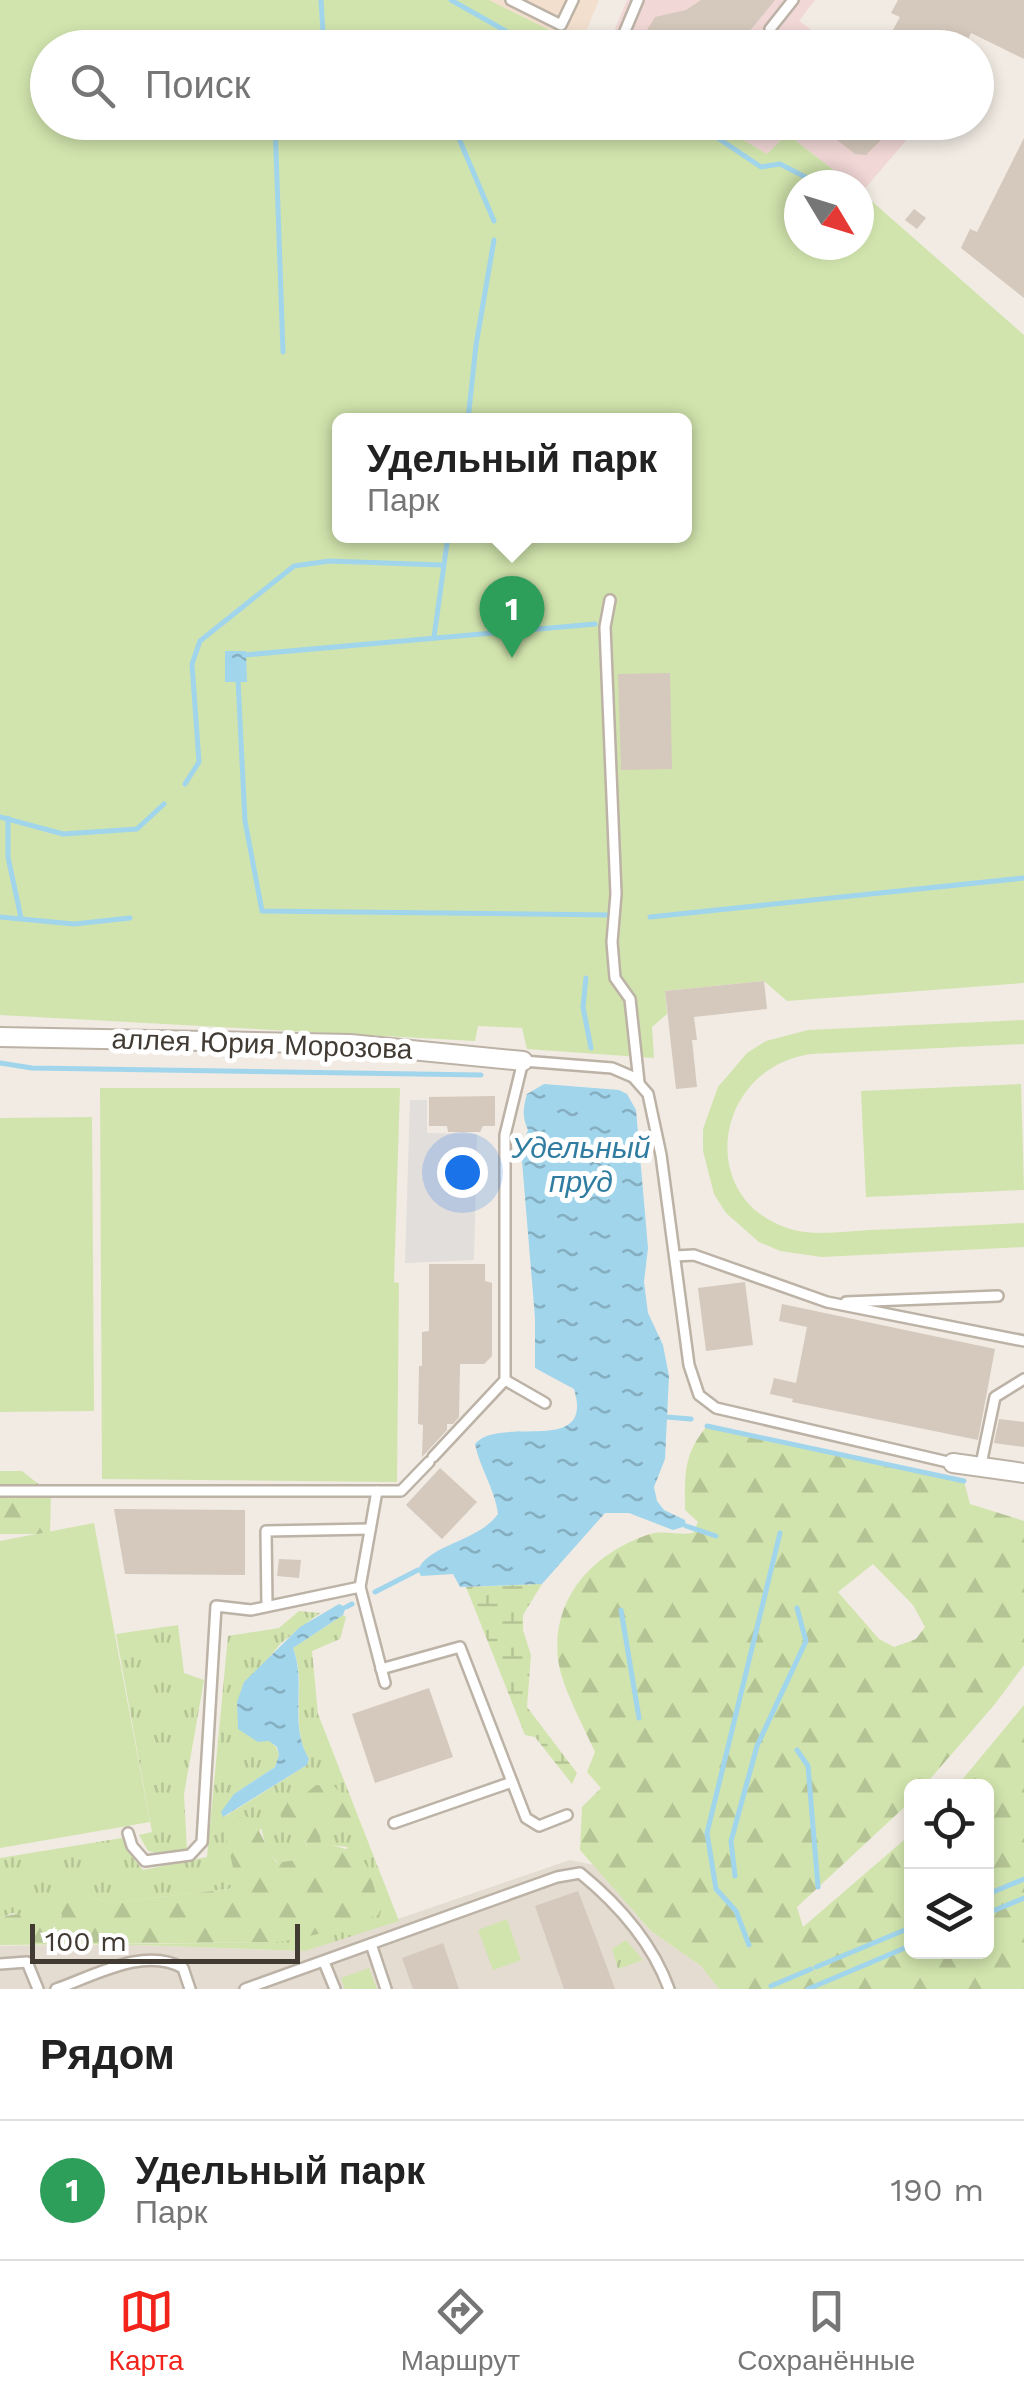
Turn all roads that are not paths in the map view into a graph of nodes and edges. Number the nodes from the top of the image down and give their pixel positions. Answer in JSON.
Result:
{"nodes":[{"id":1,"x":511,"y":0,"type":"edge"},
{"id":2,"x":573,"y":0,"type":"edge"},
{"id":3,"x":638,"y":0,"type":"edge"},
{"id":4,"x":793,"y":0,"type":"edge"},
{"id":5,"x":770,"y":28,"type":"dead end"},
{"id":6,"x":625,"y":30,"type":"edge"},
{"id":7,"x":610,"y":600,"type":"dead end"},
{"id":8,"x":0,"y":1037,"type":"edge"},
{"id":9,"x":523,"y":1061,"type":"junction"},
{"id":10,"x":639,"y":1082,"type":"junction"},
{"id":11,"x":675,"y":1256,"type":"junction"},
{"id":12,"x":998,"y":1296,"type":"dead end"},
{"id":13,"x":831,"y":1302,"type":"junction"},
{"id":14,"x":1024,"y":1341,"type":"edge"},
{"id":15,"x":1024,"y":1378,"type":"edge"},
{"id":16,"x":505,"y":1380,"type":"junction"},
{"id":17,"x":545,"y":1403,"type":"dead end"},
{"id":18,"x":952,"y":1462,"type":"joint"},
{"id":19,"x":980,"y":1469,"type":"junction"},
{"id":20,"x":1024,"y":1473,"type":"edge"},
{"id":21,"x":0,"y":1491,"type":"edge"},
{"id":22,"x":376,"y":1491,"type":"junction"},
{"id":23,"x":370,"y":1529,"type":"junction"},
{"id":24,"x":360,"y":1587,"type":"junction"},
{"id":25,"x":267,"y":1606,"type":"junction"},
{"id":26,"x":381,"y":1669,"type":"junction"},
{"id":27,"x":385,"y":1683,"type":"dead end"},
{"id":28,"x":512,"y":1782,"type":"junction"},
{"id":29,"x":567,"y":1815,"type":"dead end"},
{"id":30,"x":394,"y":1823,"type":"dead end"},
{"id":31,"x":128,"y":1833,"type":"dead end"},
{"id":32,"x":370,"y":1944,"type":"junction"},
{"id":33,"x":324,"y":1962,"type":"junction"},
{"id":34,"x":0,"y":1964,"type":"edge"},
{"id":35,"x":38,"y":1989,"type":"edge"},
{"id":36,"x":56,"y":1989,"type":"edge"},
{"id":37,"x":190,"y":1989,"type":"edge"},
{"id":38,"x":245,"y":1989,"type":"edge"},
{"id":39,"x":335,"y":1989,"type":"edge"},
{"id":40,"x":386,"y":1989,"type":"edge"},
{"id":41,"x":668,"y":1989,"type":"edge"}],
"edges":[{"from":1,"to":2,"type":"lane"},
{"from":3,"to":6,"type":"lane"},
{"from":4,"to":5,"type":"lane"},
{"from":7,"to":10,"type":"lane"},
{"from":8,"to":9,"type":"street","name":"аллея Юрия Морозова"},
{"from":9,"to":10,"type":"lane"},
{"from":9,"to":16,"type":"lane"},
{"from":10,"to":11,"type":"lane"},
{"from":11,"to":13,"type":"lane"},
{"from":11,"to":18,"type":"lane"},
{"from":12,"to":13,"type":"lane"},
{"from":13,"to":14,"type":"lane"},
{"from":15,"to":19,"type":"lane"},
{"from":16,"to":17,"type":"lane"},
{"from":16,"to":22,"type":"lane"},
{"from":18,"to":19,"type":"street"},
{"from":19,"to":20,"type":"street"},
{"from":21,"to":22,"type":"lane"},
{"from":22,"to":23,"type":"lane"},
{"from":23,"to":24,"type":"lane"},
{"from":23,"to":25,"type":"lane"},
{"from":24,"to":25,"type":"lane"},
{"from":24,"to":26,"type":"lane"},
{"from":25,"to":31,"type":"lane"},
{"from":26,"to":27,"type":"lane"},
{"from":26,"to":28,"type":"lane"},
{"from":28,"to":29,"type":"lane"},
{"from":28,"to":30,"type":"lane"},
{"from":32,"to":33,"type":"lane"},
{"from":32,"to":40,"type":"lane"},
{"from":32,"to":41,"type":"lane"},
{"from":33,"to":38,"type":"lane"},
{"from":33,"to":39,"type":"lane"},
{"from":34,"to":35,"type":"lane"},
{"from":36,"to":37,"type":"lane"}]}
